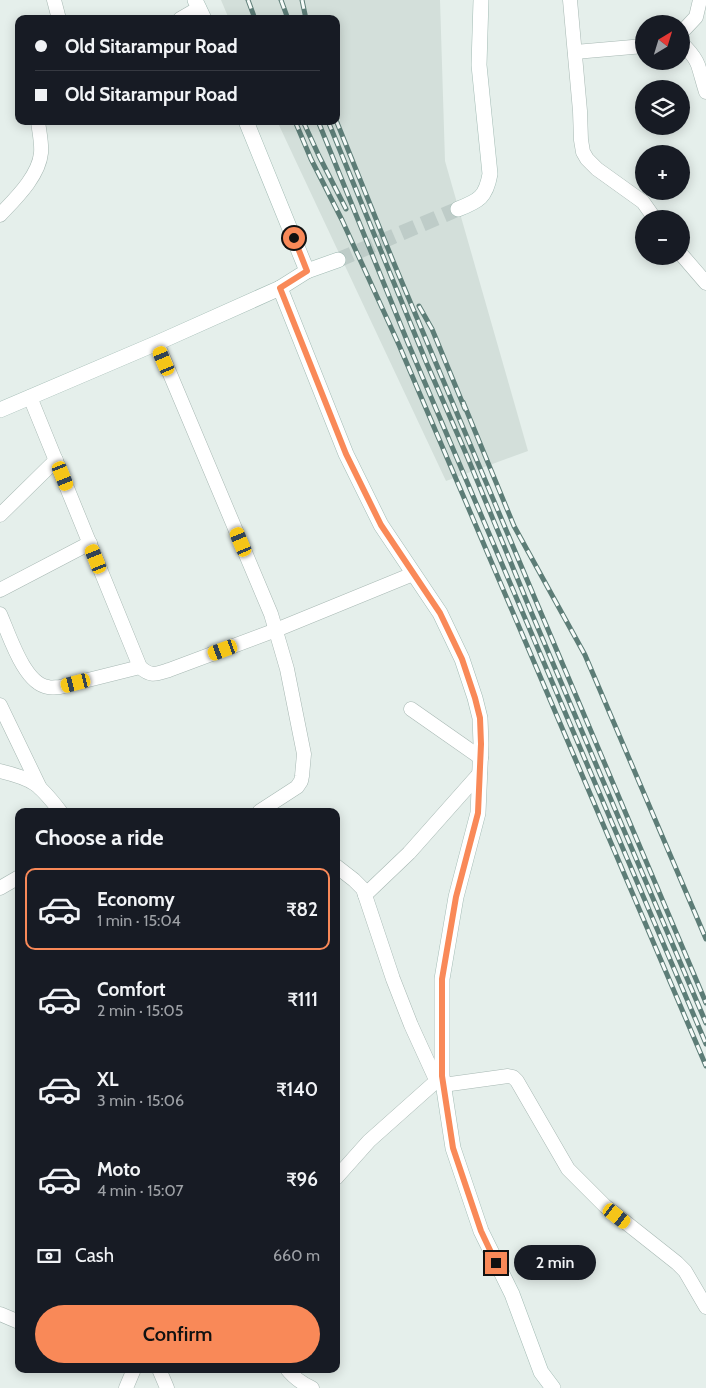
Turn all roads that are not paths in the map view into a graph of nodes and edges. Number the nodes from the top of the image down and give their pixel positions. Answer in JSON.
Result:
{"nodes":[{"id":1,"x":54,"y":0,"type":"edge"},
{"id":2,"x":481,"y":0,"type":"edge"},
{"id":3,"x":570,"y":0,"type":"edge"},
{"id":4,"x":700,"y":0,"type":"edge"},
{"id":5,"x":200,"y":9,"type":"edge"},
{"id":6,"x":58,"y":15,"type":"edge"},
{"id":7,"x":188,"y":15,"type":"edge"},
{"id":8,"x":690,"y":23,"type":"edge"},
{"id":9,"x":635,"y":47,"type":"edge"},
{"id":10,"x":575,"y":52,"type":"junction"},
{"id":11,"x":690,"y":52,"type":"edge"},
{"id":12,"x":706,"y":92,"type":"edge"},
{"id":13,"x":39,"y":125,"type":"edge"},
{"id":14,"x":248,"y":125,"type":"edge"},
{"id":15,"x":458,"y":209,"type":"tunnel mouth"},
{"id":16,"x":649,"y":210,"type":"edge"},
{"id":17,"x":0,"y":215,"type":"edge"},
{"id":18,"x":338,"y":260,"type":"tunnel mouth"},
{"id":19,"x":690,"y":264,"type":"edge"},
{"id":20,"x":307,"y":271,"type":"junction"},
{"id":21,"x":706,"y":283,"type":"edge"},
{"id":22,"x":280,"y":288,"type":"junction"},
{"id":23,"x":157,"y":343,"type":"junction"},
{"id":24,"x":30,"y":397,"type":"junction"},
{"id":25,"x":0,"y":410,"type":"edge"},
{"id":26,"x":56,"y":460,"type":"junction"},
{"id":27,"x":0,"y":515,"type":"edge"},
{"id":28,"x":90,"y":543,"type":"junction"},
{"id":29,"x":413,"y":574,"type":"junction"},
{"id":30,"x":0,"y":590,"type":"edge"},
{"id":31,"x":0,"y":614,"type":"edge"},
{"id":32,"x":276,"y":630,"type":"junction"},
{"id":33,"x":140,"y":667,"type":"junction"},
{"id":34,"x":0,"y":705,"type":"edge"},
{"id":35,"x":411,"y":709,"type":"dead end"},
{"id":36,"x":481,"y":758,"type":"junction"},
{"id":37,"x":0,"y":771,"type":"edge"},
{"id":38,"x":480,"y":774,"type":"junction"},
{"id":39,"x":40,"y":788,"type":"junction"},
{"id":40,"x":58,"y":808,"type":"edge"},
{"id":41,"x":265,"y":808,"type":"edge"},
{"id":42,"x":340,"y":869,"type":"edge"},
{"id":43,"x":15,"y":879,"type":"edge"},
{"id":44,"x":0,"y":888,"type":"edge"},
{"id":45,"x":364,"y":895,"type":"junction"},
{"id":46,"x":441,"y":1081,"type":"junction"},
{"id":47,"x":340,"y":1173,"type":"edge"},
{"id":48,"x":706,"y":1308,"type":"edge"},
{"id":49,"x":0,"y":1314,"type":"edge"},
{"id":50,"x":15,"y":1320,"type":"edge"},
{"id":51,"x":131,"y":1373,"type":"edge"},
{"id":52,"x":161,"y":1373,"type":"edge"},
{"id":53,"x":290,"y":1373,"type":"edge"},
{"id":54,"x":126,"y":1388,"type":"edge"},
{"id":55,"x":167,"y":1388,"type":"edge"},
{"id":56,"x":312,"y":1388,"type":"edge"},
{"id":57,"x":553,"y":1388,"type":"edge"}],
"edges":[{"from":1,"to":6,"type":"street"},
{"from":2,"to":15,"type":"street"},
{"from":3,"to":10,"type":"street"},
{"from":4,"to":8,"type":"street"},
{"from":5,"to":7,"type":"street"},
{"from":9,"to":10,"type":"street"},
{"from":10,"to":16,"type":"street"},
{"from":11,"to":12,"type":"street"},
{"from":13,"to":17,"type":"street"},
{"from":14,"to":20,"type":"street"},
{"from":18,"to":20,"type":"street"},
{"from":19,"to":21,"type":"street"},
{"from":20,"to":22,"type":"street"},
{"from":22,"to":23,"type":"street"},
{"from":22,"to":29,"type":"street"},
{"from":23,"to":24,"type":"street"},
{"from":23,"to":32,"type":"street"},
{"from":24,"to":25,"type":"street"},
{"from":24,"to":26,"type":"street"},
{"from":26,"to":27,"type":"street"},
{"from":26,"to":28,"type":"street"},
{"from":28,"to":30,"type":"street"},
{"from":28,"to":33,"type":"street"},
{"from":29,"to":32,"type":"street"},
{"from":29,"to":36,"type":"street"},
{"from":31,"to":33,"type":"street"},
{"from":32,"to":33,"type":"street"},
{"from":32,"to":41,"type":"street"},
{"from":34,"to":39,"type":"street"},
{"from":35,"to":36,"type":"street"},
{"from":36,"to":38,"type":"street"},
{"from":37,"to":39,"type":"street"},
{"from":38,"to":45,"type":"street"},
{"from":38,"to":46,"type":"street"},
{"from":39,"to":40,"type":"street"},
{"from":42,"to":45,"type":"street"},
{"from":43,"to":44,"type":"street"},
{"from":45,"to":46,"type":"street"},
{"from":46,"to":47,"type":"street"},
{"from":46,"to":48,"type":"street"},
{"from":46,"to":57,"type":"street"},
{"from":49,"to":50,"type":"street"},
{"from":51,"to":54,"type":"street"},
{"from":52,"to":55,"type":"street"},
{"from":53,"to":56,"type":"street"}]}
